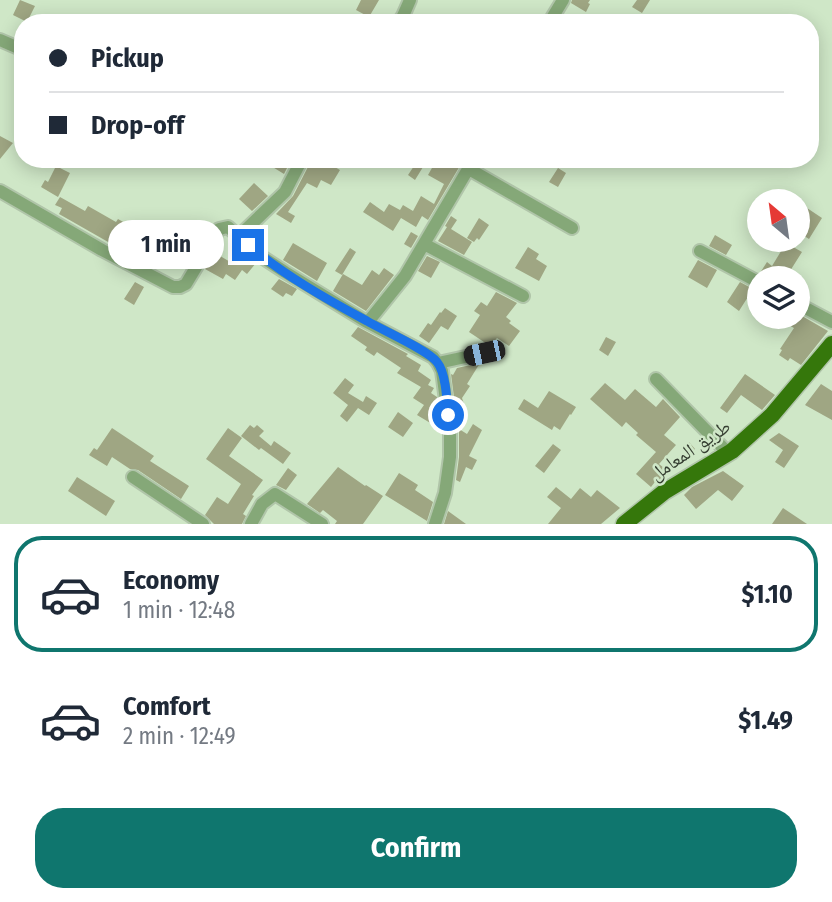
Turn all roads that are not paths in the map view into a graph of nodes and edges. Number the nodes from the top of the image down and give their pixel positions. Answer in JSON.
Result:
{"nodes":[{"id":1,"x":297,"y":168,"type":"edge"},
{"id":2,"x":469,"y":168,"type":"edge"},
{"id":3,"x":477,"y":168,"type":"edge"},
{"id":4,"x":0,"y":191,"type":"edge"},
{"id":5,"x":572,"y":228,"type":"dead end"},
{"id":6,"x":239,"y":236,"type":"junction"},
{"id":7,"x":424,"y":244,"type":"junction"},
{"id":8,"x":701,"y":251,"type":"dead end"},
{"id":9,"x":747,"y":276,"type":"edge"},
{"id":10,"x":523,"y":296,"type":"dead end"},
{"id":11,"x":810,"y":311,"type":"edge"},
{"id":12,"x":368,"y":322,"type":"junction"},
{"id":13,"x":832,"y":323,"type":"edge"},
{"id":14,"x":832,"y":344,"type":"edge"},
{"id":15,"x":484,"y":353,"type":"dead end"},
{"id":16,"x":438,"y":363,"type":"junction"},
{"id":17,"x":656,"y":379,"type":"dead end"},
{"id":18,"x":728,"y":453,"type":"junction"},
{"id":19,"x":133,"y":477,"type":"dead end"},
{"id":20,"x":203,"y":524,"type":"edge"},
{"id":21,"x":251,"y":524,"type":"edge"},
{"id":22,"x":322,"y":524,"type":"edge"},
{"id":23,"x":435,"y":524,"type":"edge"},
{"id":24,"x":624,"y":524,"type":"edge"}],
"edges":[{"from":1,"to":6,"type":"street"},
{"from":2,"to":7,"type":"street"},
{"from":3,"to":5,"type":"street"},
{"from":4,"to":6,"type":"street"},
{"from":6,"to":12,"type":"street"},
{"from":7,"to":10,"type":"street"},
{"from":7,"to":12,"type":"street"},
{"from":8,"to":9,"type":"street"},
{"from":11,"to":13,"type":"street"},
{"from":12,"to":16,"type":"street"},
{"from":14,"to":18,"type":"main road","name":"طريق المعامل"},
{"from":15,"to":16,"type":"street"},
{"from":16,"to":23,"type":"street"},
{"from":17,"to":18,"type":"street"},
{"from":18,"to":24,"type":"main road","name":"طريق المعامل"},
{"from":19,"to":20,"type":"street"},
{"from":21,"to":22,"type":"street"}]}
